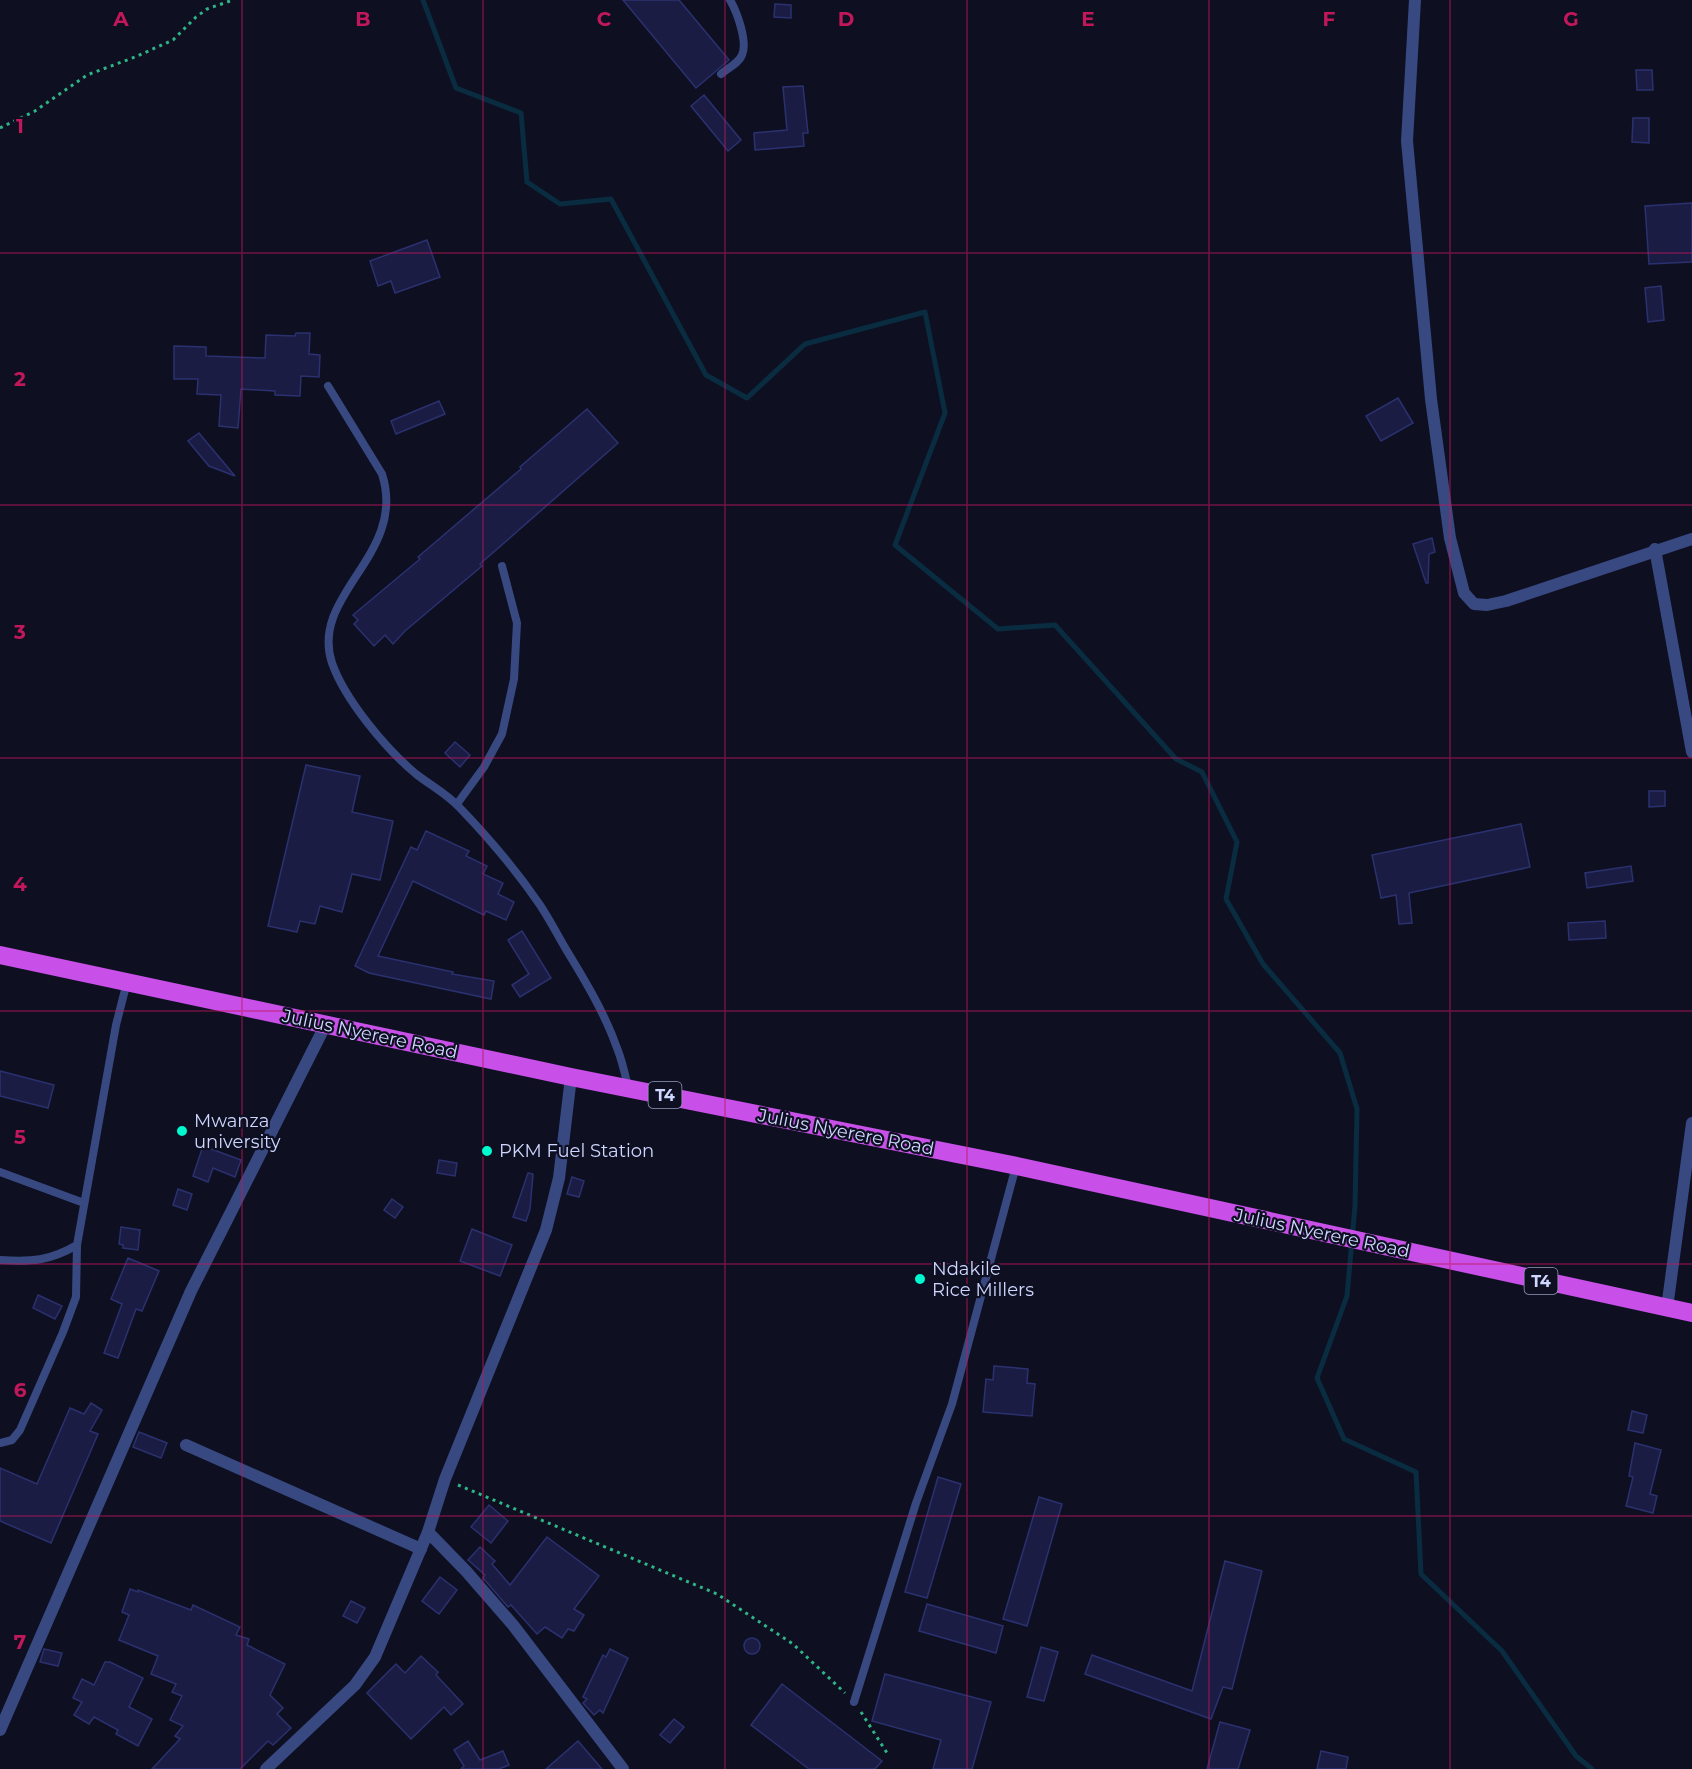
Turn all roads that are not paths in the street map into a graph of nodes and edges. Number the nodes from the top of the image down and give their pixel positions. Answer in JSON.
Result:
{"nodes":[{"id":1,"x":730,"y":0,"type":"edge"},
{"id":2,"x":1414,"y":0,"type":"edge"},
{"id":3,"x":721,"y":74,"type":"dead end"},
{"id":4,"x":328,"y":386,"type":"dead end"},
{"id":5,"x":1692,"y":539,"type":"edge"},
{"id":6,"x":1655,"y":549,"type":"junction"},
{"id":7,"x":502,"y":566,"type":"dead end"},
{"id":8,"x":1692,"y":752,"type":"edge"},
{"id":9,"x":457,"y":804,"type":"junction"},
{"id":10,"x":0,"y":955,"type":"edge"},
{"id":11,"x":127,"y":982,"type":"junction"},
{"id":12,"x":326,"y":1024,"type":"junction"},
{"id":13,"x":571,"y":1077,"type":"junction"},
{"id":14,"x":628,"y":1088,"type":"junction"},
{"id":15,"x":1692,"y":1123,"type":"edge"},
{"id":16,"x":1017,"y":1166,"type":"junction"},
{"id":17,"x":0,"y":1172,"type":"edge"},
{"id":18,"x":84,"y":1203,"type":"junction"},
{"id":19,"x":77,"y":1245,"type":"junction"},
{"id":20,"x":0,"y":1260,"type":"edge"},
{"id":21,"x":1667,"y":1308,"type":"junction"},
{"id":22,"x":1692,"y":1313,"type":"edge"},
{"id":23,"x":0,"y":1443,"type":"edge"},
{"id":24,"x":186,"y":1445,"type":"dead end"},
{"id":25,"x":428,"y":1532,"type":"junction"},
{"id":26,"x":421,"y":1549,"type":"junction"},
{"id":27,"x":854,"y":1702,"type":"road end"},
{"id":28,"x":0,"y":1730,"type":"edge"},
{"id":29,"x":266,"y":1769,"type":"edge"},
{"id":30,"x":623,"y":1769,"type":"edge"}],
"edges":[{"from":1,"to":3,"type":"lane"},
{"from":2,"to":6,"type":"street"},
{"from":4,"to":9,"type":"lane"},
{"from":5,"to":6,"type":"street"},
{"from":6,"to":8,"type":"street"},
{"from":7,"to":9,"type":"lane"},
{"from":9,"to":14,"type":"lane"},
{"from":10,"to":11,"type":"highway","name":"Julius Nyerere Road","number":"T4"},
{"from":11,"to":12,"type":"highway","name":"Julius Nyerere Road","number":"T4"},
{"from":11,"to":18,"type":"lane"},
{"from":12,"to":13,"type":"highway","name":"Julius Nyerere Road","number":"T4"},
{"from":12,"to":28,"type":"street"},
{"from":13,"to":14,"type":"highway","name":"Julius Nyerere Road","number":"T4"},
{"from":13,"to":25,"type":"street"},
{"from":14,"to":16,"type":"highway","name":"Julius Nyerere Road","number":"T4"},
{"from":15,"to":21,"type":"street"},
{"from":16,"to":21,"type":"highway","name":"Julius Nyerere Road","number":"T4"},
{"from":16,"to":27,"type":"lane"},
{"from":17,"to":18,"type":"lane"},
{"from":18,"to":19,"type":"lane"},
{"from":19,"to":20,"type":"lane"},
{"from":19,"to":23,"type":"lane"},
{"from":21,"to":22,"type":"highway","name":"Julius Nyerere Road","number":"T4"},
{"from":24,"to":26,"type":"street"},
{"from":25,"to":26,"type":"street"},
{"from":25,"to":30,"type":"street"},
{"from":26,"to":29,"type":"street"}]}
